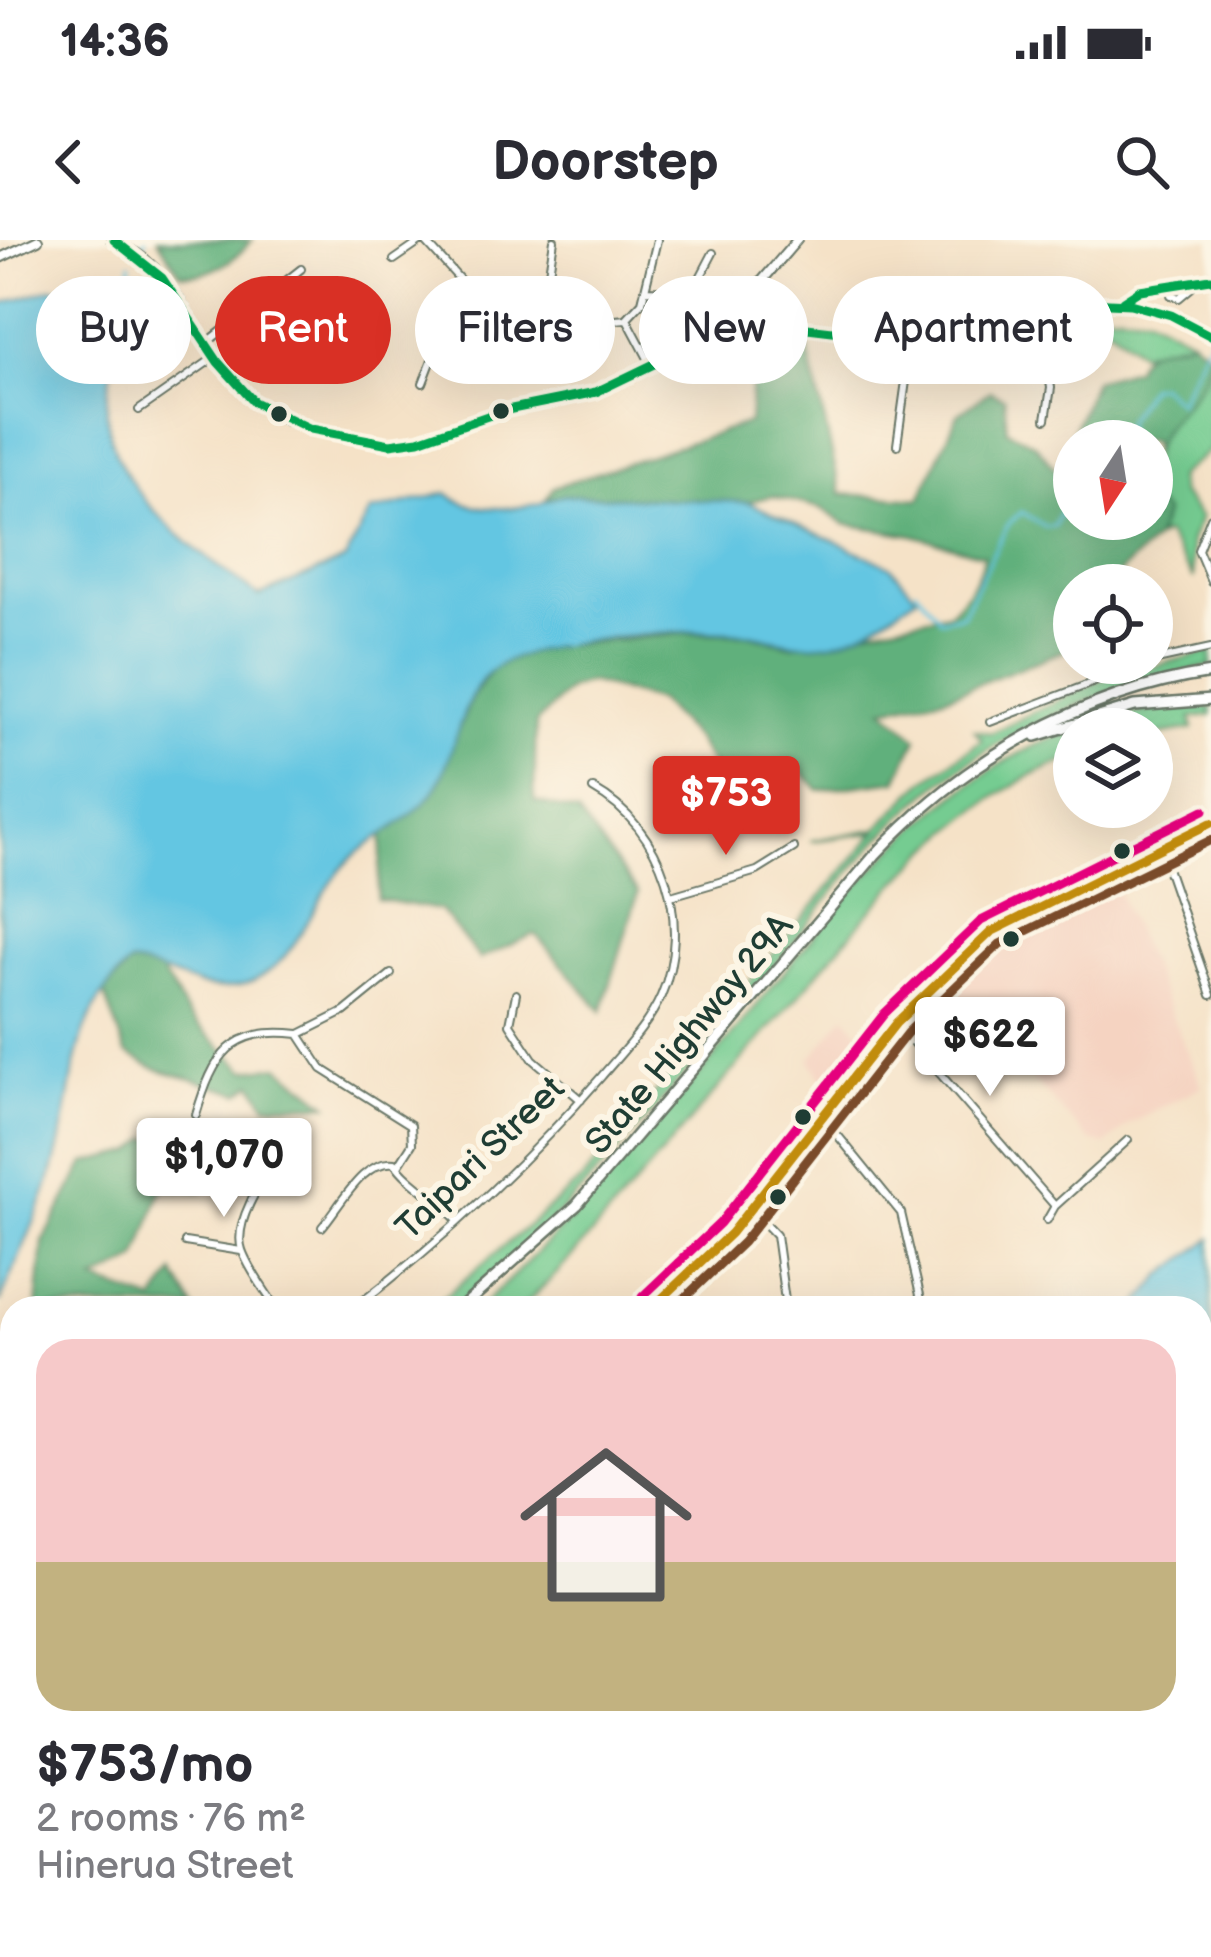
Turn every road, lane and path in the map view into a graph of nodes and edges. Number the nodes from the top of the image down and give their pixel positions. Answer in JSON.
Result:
{"nodes":[{"id":1,"x":38,"y":240,"type":"edge"},
{"id":2,"x":113,"y":240,"type":"edge"},
{"id":3,"x":424,"y":240,"type":"edge"},
{"id":4,"x":554,"y":240,"type":"edge"},
{"id":5,"x":657,"y":240,"type":"edge"},
{"id":6,"x":797,"y":240,"type":"edge"},
{"id":7,"x":713,"y":253,"type":"dead end"},
{"id":8,"x":0,"y":258,"type":"edge"},
{"id":9,"x":394,"y":260,"type":"dead end"},
{"id":10,"x":301,"y":269,"type":"dead end"},
{"id":11,"x":457,"y":276,"type":"edge"},
{"id":12,"x":549,"y":276,"type":"edge"},
{"id":13,"x":649,"y":276,"type":"edge"},
{"id":14,"x":701,"y":276,"type":"edge"},
{"id":15,"x":769,"y":276,"type":"edge"},
{"id":16,"x":1211,"y":279,"type":"edge"},
{"id":17,"x":1200,"y":280,"type":"junction"},
{"id":18,"x":1170,"y":285,"type":"junction"},
{"id":19,"x":1123,"y":302,"type":"junction"},
{"id":20,"x":1114,"y":303,"type":"edge"},
{"id":21,"x":639,"y":308,"type":"edge"},
{"id":22,"x":627,"y":319,"type":"junction"},
{"id":23,"x":615,"y":320,"type":"edge"},
{"id":24,"x":1208,"y":333,"type":"edge"},
{"id":25,"x":209,"y":340,"type":"junction"},
{"id":26,"x":639,"y":342,"type":"edge"},
{"id":27,"x":215,"y":350,"type":"edge"},
{"id":28,"x":215,"y":357,"type":"edge"},
{"id":29,"x":639,"y":372,"type":"edge"},
{"id":30,"x":239,"y":384,"type":"edge"},
{"id":31,"x":906,"y":384,"type":"edge"},
{"id":32,"x":1050,"y":384,"type":"edge"},
{"id":33,"x":139,"y":410,"type":"dead end"},
{"id":34,"x":1046,"y":419,"type":"dead end"},
{"id":35,"x":897,"y":445,"type":"dead end"},
{"id":36,"x":1211,"y":517,"type":"edge"},
{"id":37,"x":1211,"y":581,"type":"edge"},
{"id":38,"x":1211,"y":648,"type":"edge"},
{"id":39,"x":1173,"y":656,"type":"edge"},
{"id":40,"x":1211,"y":673,"type":"edge"},
{"id":41,"x":1090,"y":684,"type":"edge"},
{"id":42,"x":1211,"y":700,"type":"edge"},
{"id":43,"x":990,"y":722,"type":"dead end"},
{"id":44,"x":1010,"y":746,"type":"junction"},
{"id":45,"x":593,"y":789,"type":"dead end"},
{"id":46,"x":1211,"y":823,"type":"edge"},
{"id":47,"x":794,"y":848,"type":"dead end"},
{"id":48,"x":1160,"y":848,"type":"junction"},
{"id":49,"x":671,"y":896,"type":"junction"},
{"id":50,"x":1211,"y":967,"type":"edge"},
{"id":51,"x":1200,"y":970,"type":"junction"},
{"id":52,"x":391,"y":974,"type":"dead end"},
{"id":53,"x":516,"y":994,"type":"dead end"},
{"id":54,"x":1211,"y":995,"type":"edge"},
{"id":55,"x":896,"y":1023,"type":"junction"},
{"id":56,"x":298,"y":1034,"type":"junction"},
{"id":57,"x":581,"y":1100,"type":"junction"},
{"id":58,"x":196,"y":1115,"type":"dead end"},
{"id":59,"x":822,"y":1116,"type":"junction"},
{"id":60,"x":290,"y":1138,"type":"dead end"},
{"id":61,"x":1128,"y":1140,"type":"dead end"},
{"id":62,"x":398,"y":1166,"type":"junction"},
{"id":63,"x":1055,"y":1206,"type":"junction"},
{"id":64,"x":752,"y":1209,"type":"junction"},
{"id":65,"x":457,"y":1220,"type":"junction"},
{"id":66,"x":1047,"y":1220,"type":"dead end"},
{"id":67,"x":322,"y":1227,"type":"dead end"},
{"id":68,"x":185,"y":1242,"type":"dead end"},
{"id":69,"x":243,"y":1252,"type":"junction"},
{"id":70,"x":270,"y":1296,"type":"edge"},
{"id":71,"x":368,"y":1296,"type":"edge"},
{"id":72,"x":475,"y":1296,"type":"edge"},
{"id":73,"x":664,"y":1296,"type":"edge"},
{"id":74,"x":784,"y":1296,"type":"edge"},
{"id":75,"x":920,"y":1296,"type":"edge"}],
"edges":[{"from":1,"to":8,"type":"main road"},
{"from":2,"to":25,"type":"main road"},
{"from":3,"to":9,"type":"street"},
{"from":3,"to":11,"type":"street"},
{"from":4,"to":12,"type":"street"},
{"from":5,"to":13,"type":"street"},
{"from":6,"to":15,"type":"main road"},
{"from":7,"to":14,"type":"street"},
{"from":10,"to":25,"type":"street"},
{"from":16,"to":17,"type":"street"},
{"from":17,"to":18,"type":"street"},
{"from":17,"to":18,"type":"street"},
{"from":18,"to":19,"type":"street"},
{"from":19,"to":20,"type":"main road"},
{"from":19,"to":24,"type":"main road"},
{"from":21,"to":22,"type":"street"},
{"from":22,"to":23,"type":"street"},
{"from":22,"to":26,"type":"street"},
{"from":25,"to":27,"type":"main road"},
{"from":28,"to":33,"type":"street"},
{"from":29,"to":30,"type":"main road"},
{"from":31,"to":35,"type":"street"},
{"from":32,"to":34,"type":"street"},
{"from":36,"to":37,"type":"street"},
{"from":38,"to":39,"type":"street"},
{"from":40,"to":44,"type":"highway","name":"State Highway 29A"},
{"from":41,"to":43,"type":"street"},
{"from":42,"to":44,"type":"highway","name":"State Highway 29A"},
{"from":44,"to":72,"type":"highway","name":"State Highway 29A"},
{"from":45,"to":49,"type":"street","name":"Taipari Street"},
{"from":46,"to":48,"type":"main road"},
{"from":47,"to":49,"type":"street"},
{"from":48,"to":51,"type":"street"},
{"from":48,"to":55,"type":"main road"},
{"from":49,"to":57,"type":"street","name":"Taipari Street"},
{"from":50,"to":51,"type":"street"},
{"from":51,"to":54,"type":"street"},
{"from":52,"to":56,"type":"street"},
{"from":53,"to":57,"type":"street"},
{"from":55,"to":59,"type":"main road"},
{"from":55,"to":63,"type":"street"},
{"from":56,"to":58,"type":"street"},
{"from":56,"to":62,"type":"street"},
{"from":57,"to":65,"type":"street","name":"Taipari Street"},
{"from":59,"to":64,"type":"main road"},
{"from":59,"to":75,"type":"street"},
{"from":60,"to":69,"type":"street"},
{"from":61,"to":63,"type":"street"},
{"from":62,"to":65,"type":"street"},
{"from":62,"to":67,"type":"street"},
{"from":63,"to":66,"type":"street"},
{"from":64,"to":73,"type":"main road"},
{"from":64,"to":74,"type":"street"},
{"from":65,"to":71,"type":"street","name":"Taipari Street"},
{"from":68,"to":69,"type":"street"},
{"from":69,"to":70,"type":"street"}]}
